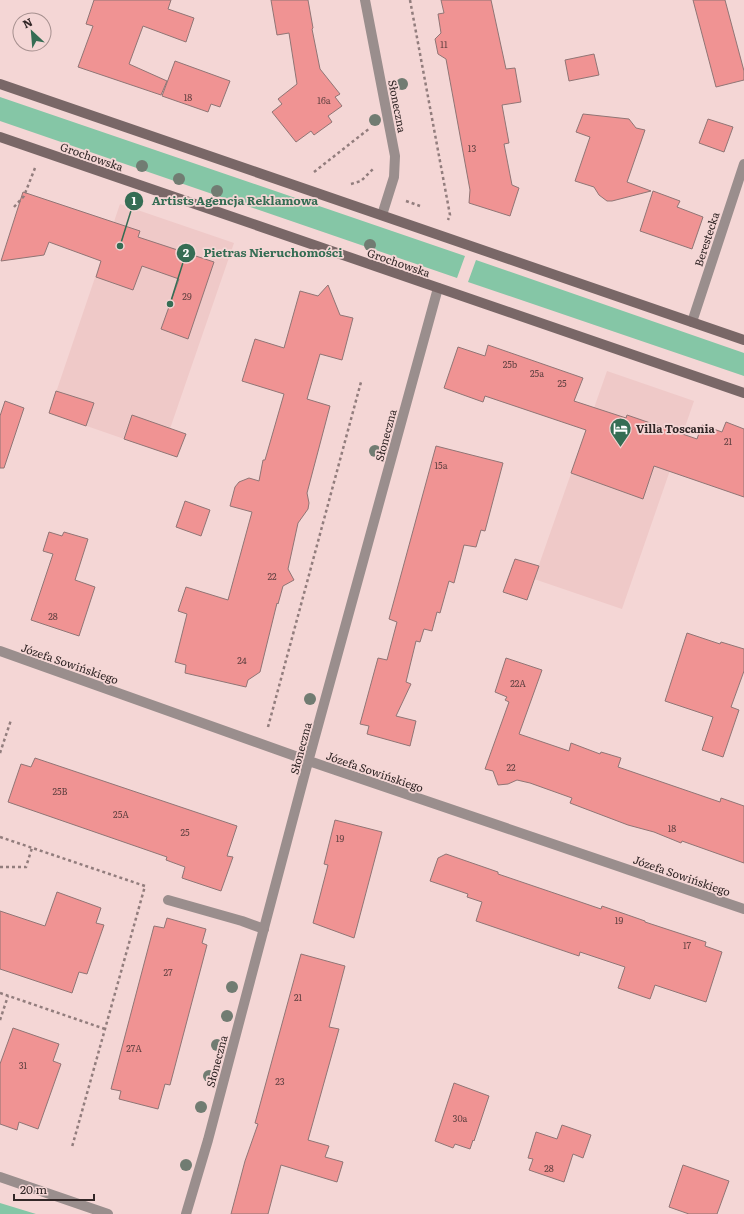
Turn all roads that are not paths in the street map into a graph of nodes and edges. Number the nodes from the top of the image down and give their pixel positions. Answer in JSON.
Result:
{"nodes":[{"id":1,"x":365,"y":0,"type":"edge"},
{"id":2,"x":0,"y":84,"type":"edge"},
{"id":3,"x":0,"y":137,"type":"edge"},
{"id":4,"x":744,"y":164,"type":"edge"},
{"id":5,"x":382,"y":215,"type":"junction"},
{"id":6,"x":438,"y":288,"type":"junction"},
{"id":7,"x":692,"y":322,"type":"junction"},
{"id":8,"x":744,"y":340,"type":"edge"},
{"id":9,"x":744,"y":393,"type":"edge"},
{"id":10,"x":0,"y":652,"type":"edge"},
{"id":11,"x":309,"y":761,"type":"junction"},
{"id":12,"x":168,"y":900,"type":"dead end"},
{"id":13,"x":744,"y":909,"type":"edge"},
{"id":14,"x":264,"y":929,"type":"junction"},
{"id":15,"x":0,"y":1177,"type":"edge"},
{"id":16,"x":108,"y":1214,"type":"edge"},
{"id":17,"x":186,"y":1214,"type":"edge"}],
"edges":[{"from":1,"to":5,"type":"street","name":"Słoneczna"},
{"from":2,"to":5,"type":"street"},
{"from":3,"to":6,"type":"street","name":"Grochowska"},
{"from":4,"to":7,"type":"street","name":"Berestecka"},
{"from":5,"to":7,"type":"street"},
{"from":6,"to":9,"type":"street","name":"Grochowska"},
{"from":6,"to":11,"type":"street","name":"Słoneczna"},
{"from":7,"to":8,"type":"street"},
{"from":10,"to":11,"type":"street","name":"Józefa Sowińskiego"},
{"from":11,"to":13,"type":"street","name":"Józefa Sowińskiego"},
{"from":11,"to":14,"type":"street","name":"Słoneczna"},
{"from":12,"to":14,"type":"street"},
{"from":14,"to":17,"type":"street","name":"Słoneczna"},
{"from":15,"to":16,"type":"street"}]}
